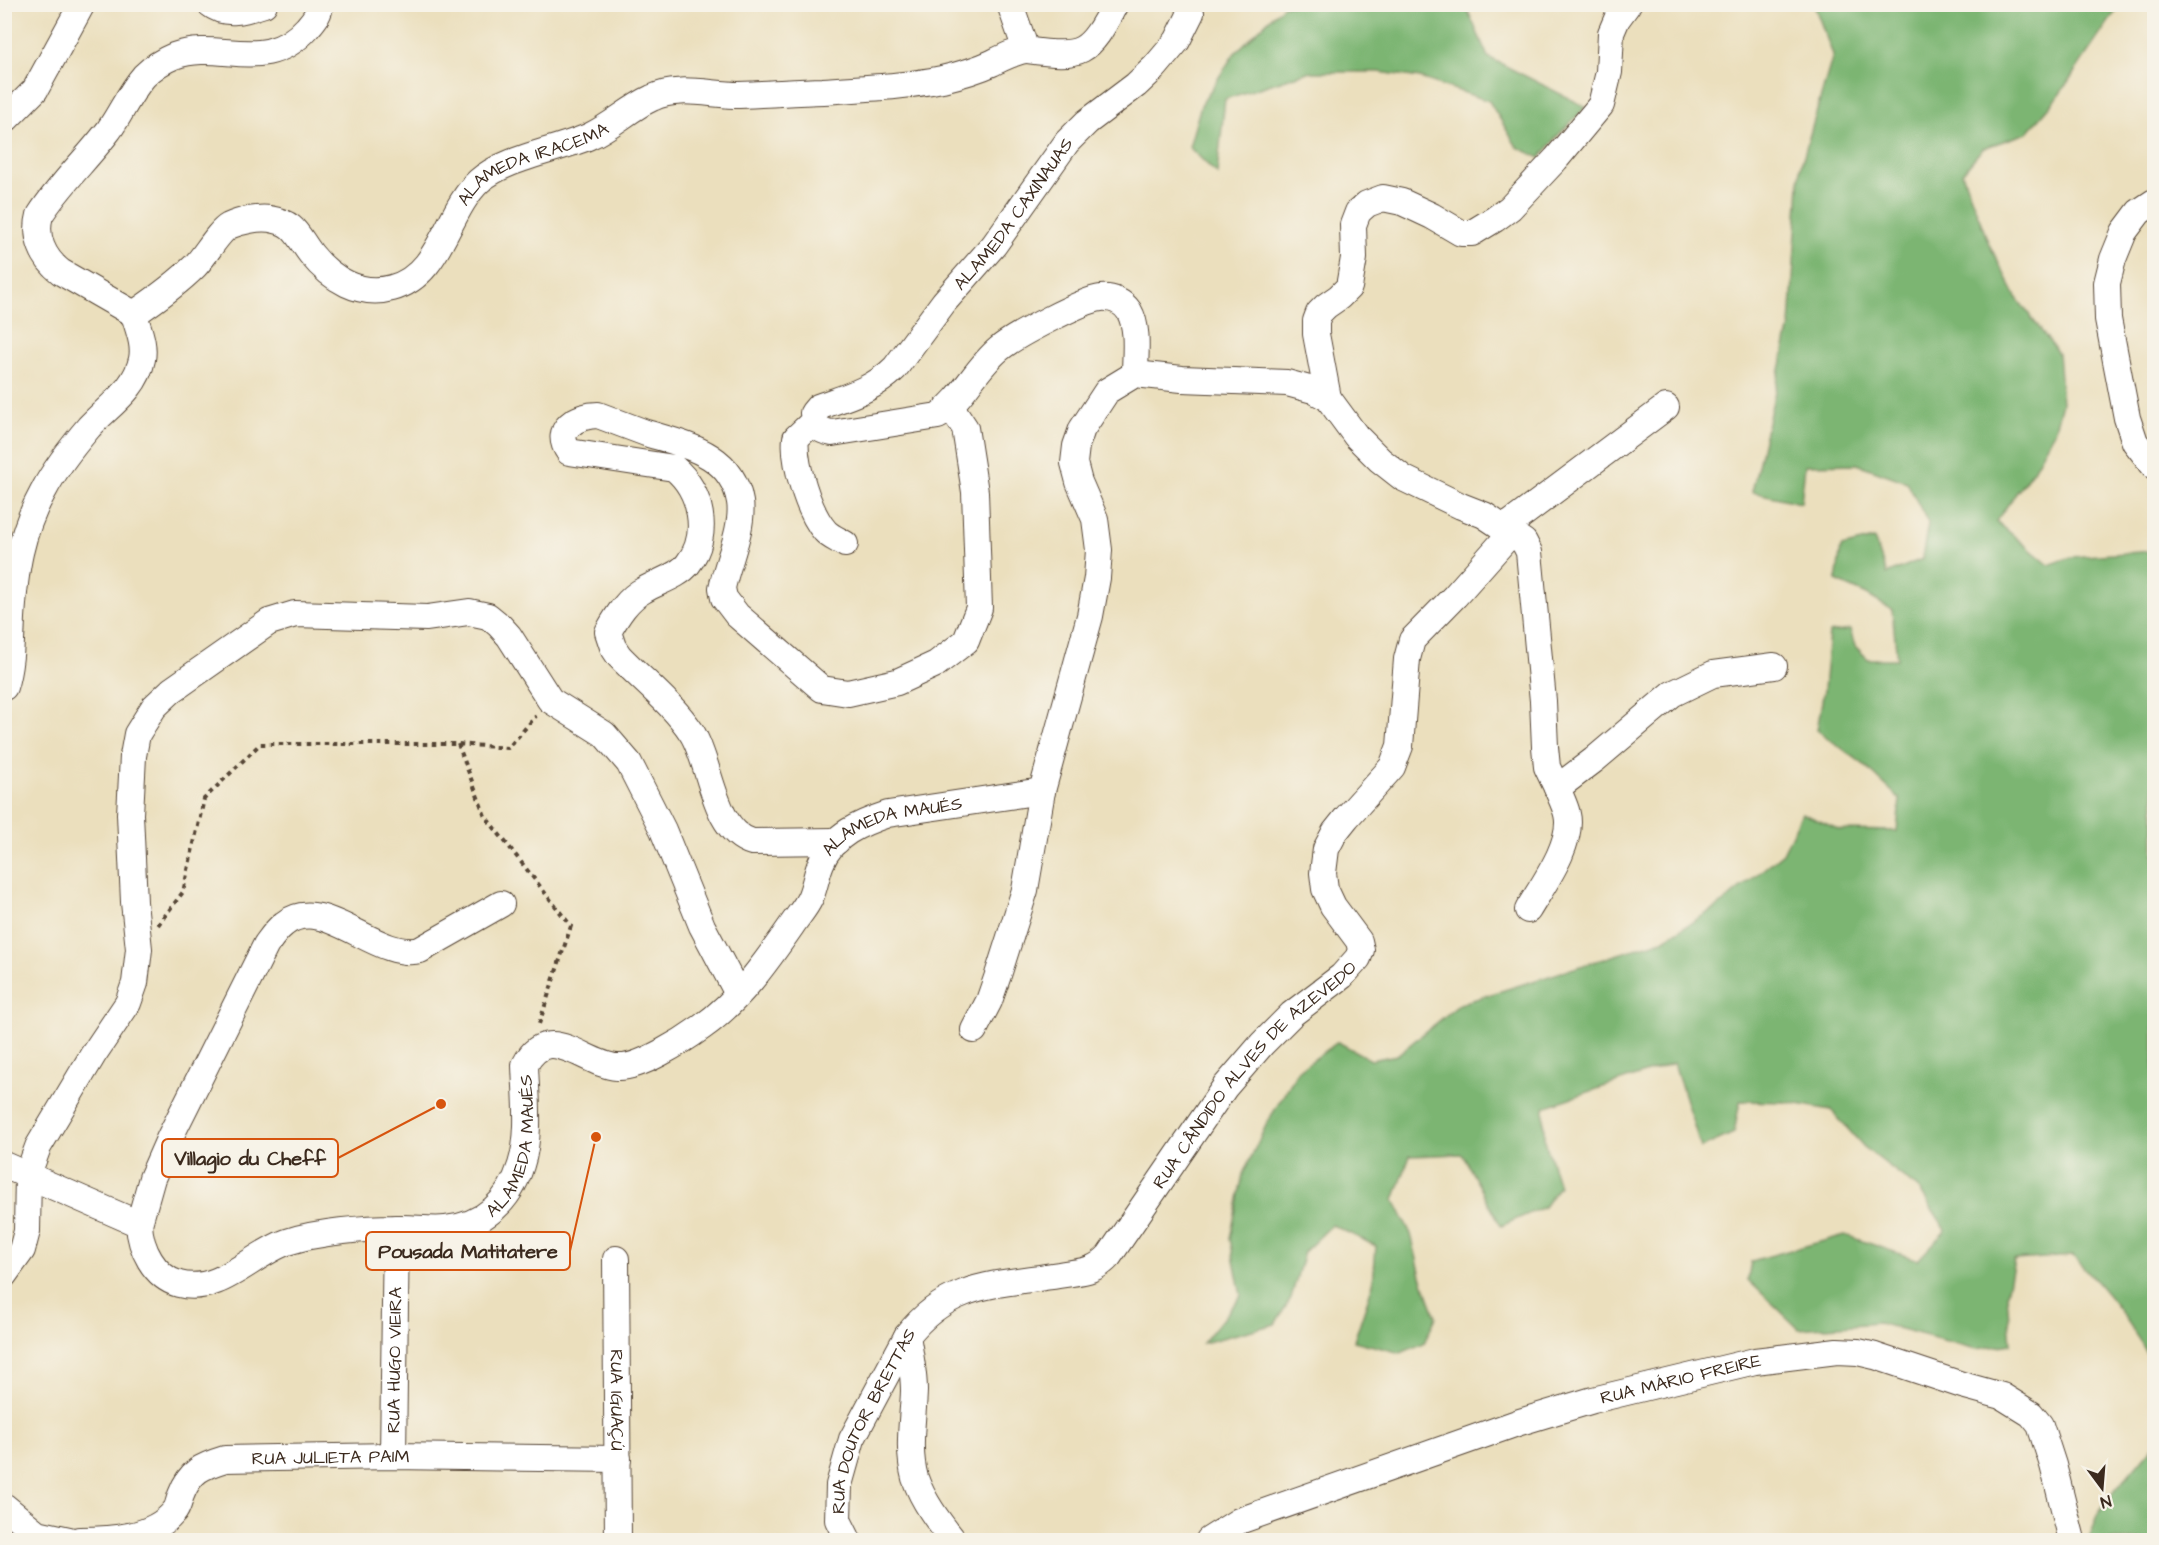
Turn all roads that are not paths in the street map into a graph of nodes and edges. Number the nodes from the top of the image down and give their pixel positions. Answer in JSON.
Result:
{"nodes":[{"id":1,"x":82,"y":4,"type":"edge"},
{"id":2,"x":210,"y":4,"type":"edge"},
{"id":3,"x":264,"y":4,"type":"edge"},
{"id":4,"x":320,"y":4,"type":"edge"},
{"id":5,"x":1010,"y":4,"type":"edge"},
{"id":6,"x":1115,"y":4,"type":"edge"},
{"id":7,"x":1188,"y":4,"type":"edge"},
{"id":8,"x":1628,"y":4,"type":"edge"},
{"id":9,"x":1026,"y":50,"type":"junction"},
{"id":10,"x":4,"y":121,"type":"edge"},
{"id":11,"x":2154,"y":202,"type":"edge"},
{"id":12,"x":134,"y":314,"type":"junction"},
{"id":13,"x":1135,"y":374,"type":"junction"},
{"id":14,"x":1328,"y":399,"type":"junction"},
{"id":15,"x":1666,"y":406,"type":"dead end"},
{"id":16,"x":951,"y":407,"type":"junction"},
{"id":17,"x":816,"y":414,"type":"junction"},
{"id":18,"x":2154,"y":466,"type":"edge"},
{"id":19,"x":1507,"y":531,"type":"junction"},
{"id":20,"x":845,"y":544,"type":"dead end"},
{"id":21,"x":1774,"y":666,"type":"dead end"},
{"id":22,"x":4,"y":687,"type":"edge"},
{"id":23,"x":1557,"y":788,"type":"junction"},
{"id":24,"x":1042,"y":791,"type":"junction"},
{"id":25,"x":837,"y":841,"type":"junction"},
{"id":26,"x":501,"y":904,"type":"dead end"},
{"id":27,"x":1528,"y":910,"type":"dead end"},
{"id":28,"x":738,"y":994,"type":"junction"},
{"id":29,"x":974,"y":1030,"type":"dead end"},
{"id":30,"x":4,"y":1165,"type":"edge"},
{"id":31,"x":28,"y":1174,"type":"junction"},
{"id":32,"x":139,"y":1224,"type":"junction"},
{"id":33,"x":396,"y":1228,"type":"junction"},
{"id":34,"x":616,"y":1259,"type":"dead end"},
{"id":35,"x":4,"y":1275,"type":"edge"},
{"id":36,"x":906,"y":1336,"type":"junction"},
{"id":37,"x":393,"y":1456,"type":"junction"},
{"id":38,"x":618,"y":1459,"type":"junction"},
{"id":39,"x":4,"y":1506,"type":"edge"},
{"id":40,"x":69,"y":1540,"type":"edge"},
{"id":41,"x":79,"y":1540,"type":"edge"},
{"id":42,"x":618,"y":1540,"type":"edge"},
{"id":43,"x":848,"y":1540,"type":"edge"},
{"id":44,"x":953,"y":1540,"type":"edge"},
{"id":45,"x":1209,"y":1540,"type":"edge"},
{"id":46,"x":2072,"y":1540,"type":"edge"}],
"edges":[{"from":1,"to":10,"type":"street"},
{"from":2,"to":3,"type":"street"},
{"from":4,"to":12,"type":"street"},
{"from":5,"to":9,"type":"street"},
{"from":6,"to":9,"type":"street"},
{"from":7,"to":17,"type":"street","name":"ALAMEDA CAXINAUAS"},
{"from":8,"to":14,"type":"street"},
{"from":9,"to":12,"type":"street","name":"ALAMEDA IRACEMA"},
{"from":11,"to":18,"type":"street"},
{"from":12,"to":22,"type":"street"},
{"from":13,"to":14,"type":"street"},
{"from":13,"to":16,"type":"street"},
{"from":13,"to":24,"type":"street"},
{"from":14,"to":19,"type":"street"},
{"from":15,"to":19,"type":"street","name":"RUA CÂNDIDO ALVES DE AZEVEDO"},
{"from":16,"to":17,"type":"street"},
{"from":16,"to":25,"type":"street"},
{"from":17,"to":20,"type":"street"},
{"from":19,"to":23,"type":"street"},
{"from":19,"to":36,"type":"street","name":"RUA CÂNDIDO ALVES DE AZEVEDO"},
{"from":21,"to":23,"type":"street"},
{"from":23,"to":27,"type":"street"},
{"from":24,"to":25,"type":"street","name":"ALAMEDA MAUÉS"},
{"from":24,"to":29,"type":"street"},
{"from":25,"to":28,"type":"street","name":"ALAMEDA MAUÉS"},
{"from":26,"to":32,"type":"street"},
{"from":28,"to":31,"type":"street"},
{"from":28,"to":33,"type":"street","name":"ALAMEDA MAUÉS"},
{"from":30,"to":31,"type":"street"},
{"from":31,"to":32,"type":"street"},
{"from":31,"to":35,"type":"street"},
{"from":32,"to":33,"type":"street","name":"ALAMEDA MAUÉS"},
{"from":33,"to":37,"type":"street","name":"RUA HUGO VIEIRA"},
{"from":34,"to":38,"type":"street","name":"RUA IGUAÇÚ"},
{"from":36,"to":43,"type":"street","name":"RUA DOUTOR BRETTAS"},
{"from":36,"to":44,"type":"street","name":"RUA DOUTOR BRETTAS"},
{"from":37,"to":38,"type":"street","name":"RUA JULIETA PAIM"},
{"from":37,"to":41,"type":"street","name":"RUA JULIETA PAIM"},
{"from":38,"to":42,"type":"street","name":"RUA IGUAÇÚ"},
{"from":39,"to":40,"type":"street"},
{"from":45,"to":46,"type":"street","name":"RUA MÁRIO FREIRE"}]}
